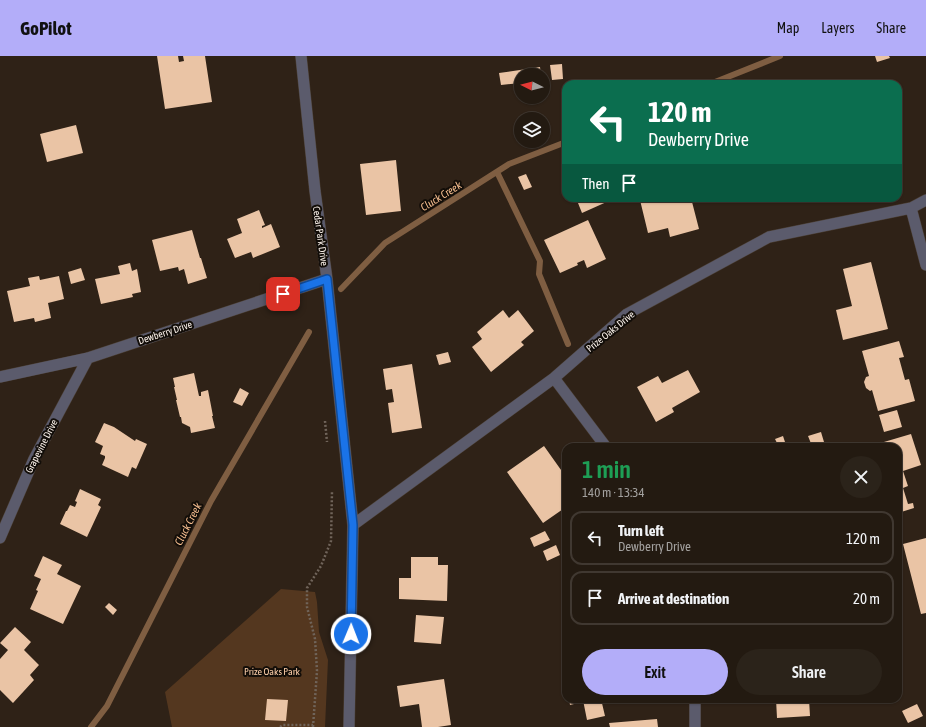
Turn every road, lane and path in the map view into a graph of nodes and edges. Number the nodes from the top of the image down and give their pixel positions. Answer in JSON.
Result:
{"nodes":[{"id":1,"x":301,"y":56,"type":"edge"},
{"id":2,"x":926,"y":200,"type":"edge"},
{"id":3,"x":911,"y":208,"type":"junction"},
{"id":4,"x":926,"y":265,"type":"edge"},
{"id":5,"x":327,"y":279,"type":"junction"},
{"id":6,"x":88,"y":358,"type":"junction"},
{"id":7,"x":0,"y":378,"type":"edge"},
{"id":8,"x":554,"y":378,"type":"junction"},
{"id":9,"x":324,"y":419,"type":"dead end"},
{"id":10,"x":603,"y":443,"type":"edge"},
{"id":11,"x":328,"y":448,"type":"dead end"},
{"id":12,"x":332,"y":485,"type":"dead end"},
{"id":13,"x":353,"y":525,"type":"junction"},
{"id":14,"x":0,"y":538,"type":"edge"},
{"id":15,"x":695,"y":703,"type":"edge"},
{"id":16,"x":313,"y":726,"type":"edge"},
{"id":17,"x":280,"y":727,"type":"edge"},
{"id":18,"x":349,"y":727,"type":"edge"},
{"id":19,"x":695,"y":727,"type":"edge"}],
"edges":[{"from":1,"to":5,"type":"street","name":"Cedar Park Drive"},
{"from":2,"to":3,"type":"street","name":"Prize Oaks Drive"},
{"from":3,"to":4,"type":"street"},
{"from":3,"to":8,"type":"street","name":"Prize Oaks Drive"},
{"from":5,"to":6,"type":"street","name":"Dewberry Drive"},
{"from":5,"to":13,"type":"street","name":"Cedar Park Drive"},
{"from":6,"to":7,"type":"street","name":"Dewberry Drive"},
{"from":6,"to":14,"type":"street","name":"Grapevine Drive"},
{"from":8,"to":10,"type":"street"},
{"from":8,"to":13,"type":"street","name":"Prize Oaks Drive"},
{"from":9,"to":11,"type":"path"},
{"from":12,"to":16,"type":"path"},
{"from":13,"to":18,"type":"street","name":"Cedar Park Drive"},
{"from":15,"to":19,"type":"street"},
{"from":16,"to":17,"type":"path"}]}
